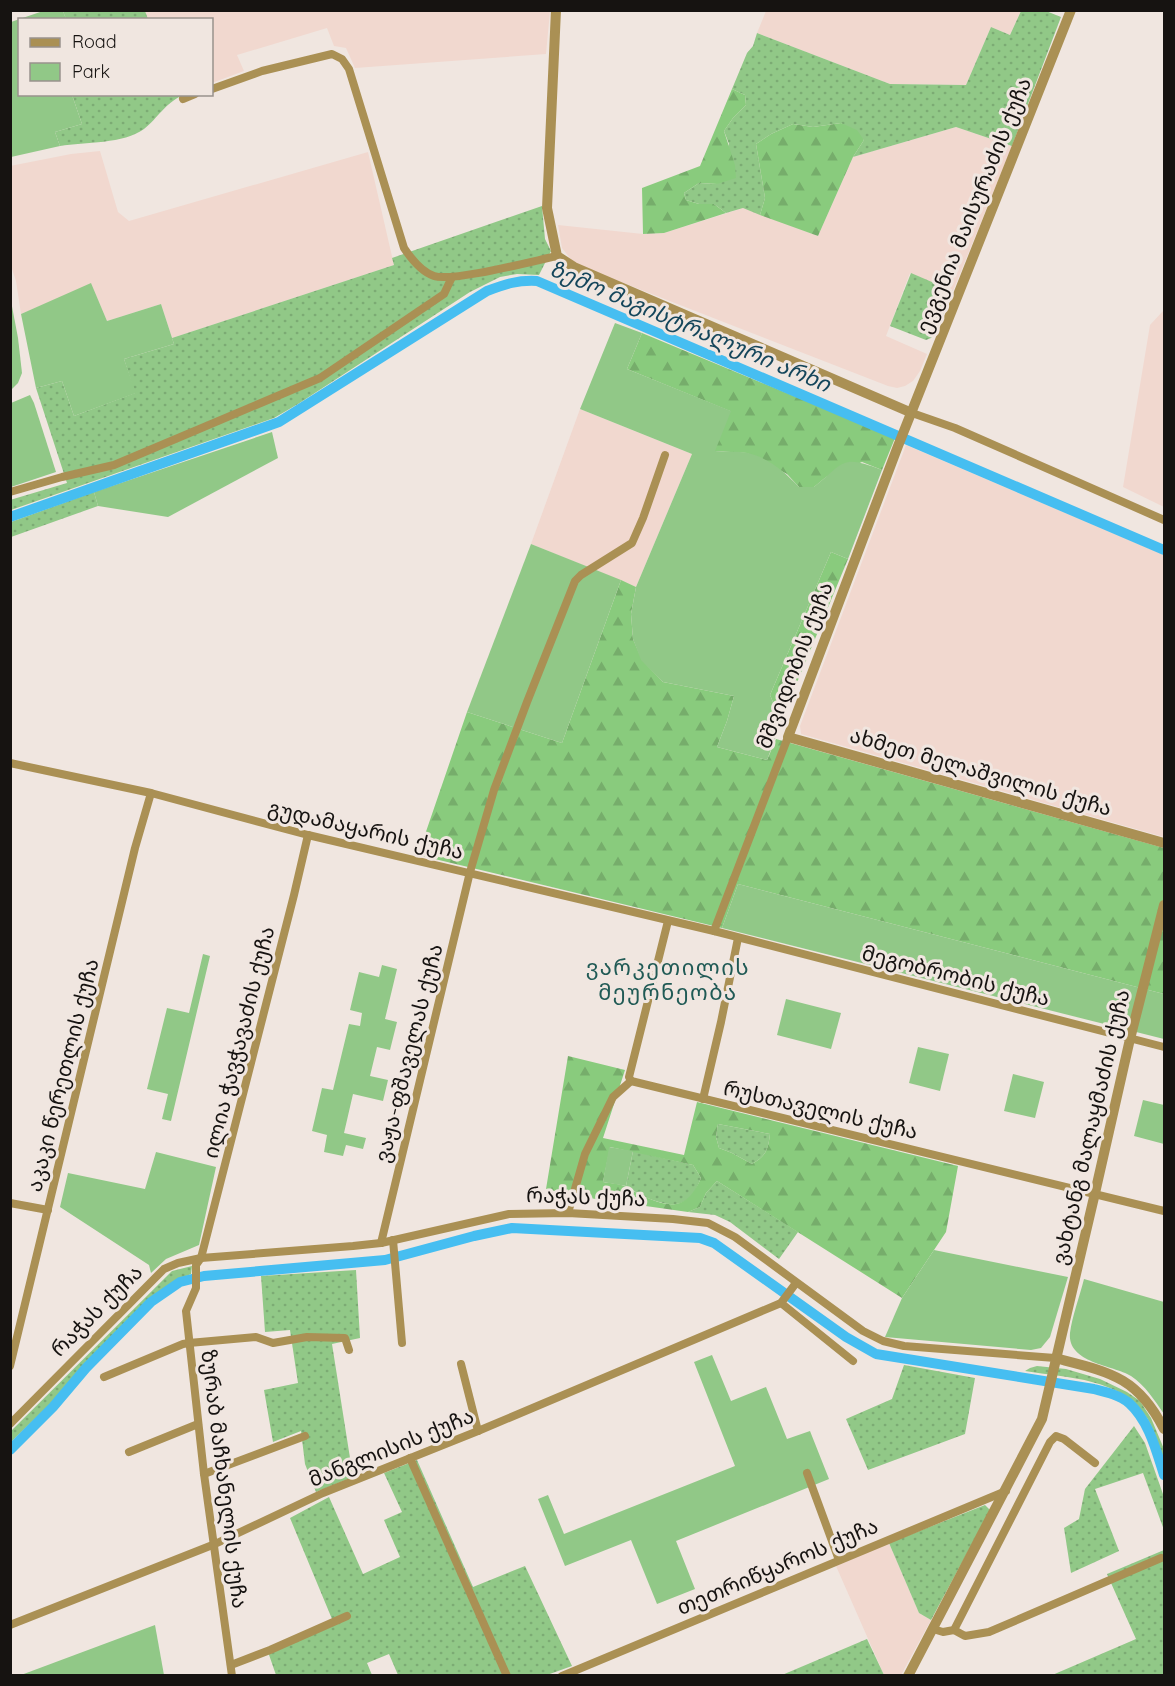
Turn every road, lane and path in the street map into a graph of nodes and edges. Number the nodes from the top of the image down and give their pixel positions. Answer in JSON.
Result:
{"nodes":[{"id":1,"x":556,"y":10,"type":"edge"},
{"id":2,"x":1071,"y":10,"type":"edge"},
{"id":3,"x":213,"y":89,"type":"edge"},
{"id":4,"x":190,"y":96,"type":"edge"},
{"id":5,"x":183,"y":99,"type":"dead end"},
{"id":6,"x":557,"y":256,"type":"junction"},
{"id":7,"x":452,"y":277,"type":"junction"},
{"id":8,"x":910,"y":419,"type":"junction"},
{"id":9,"x":665,"y":455,"type":"dead end"},
{"id":10,"x":10,"y":492,"type":"edge"},
{"id":11,"x":1164,"y":520,"type":"edge"},
{"id":12,"x":788,"y":737,"type":"junction"},
{"id":13,"x":10,"y":763,"type":"edge"},
{"id":14,"x":151,"y":793,"type":"junction"},
{"id":15,"x":308,"y":835,"type":"junction"},
{"id":16,"x":1164,"y":843,"type":"edge"},
{"id":17,"x":471,"y":872,"type":"junction"},
{"id":18,"x":1164,"y":905,"type":"edge"},
{"id":19,"x":668,"y":921,"type":"junction"},
{"id":20,"x":714,"y":931,"type":"junction"},
{"id":21,"x":738,"y":938,"type":"junction"},
{"id":22,"x":1130,"y":1039,"type":"junction"},
{"id":23,"x":1164,"y":1047,"type":"edge"},
{"id":24,"x":631,"y":1082,"type":"junction"},
{"id":25,"x":703,"y":1099,"type":"junction"},
{"id":26,"x":1095,"y":1193,"type":"junction"},
{"id":27,"x":10,"y":1203,"type":"edge"},
{"id":28,"x":48,"y":1210,"type":"junction"},
{"id":29,"x":1164,"y":1211,"type":"edge"},
{"id":30,"x":568,"y":1213,"type":"junction"},
{"id":31,"x":393,"y":1240,"type":"junction"},
{"id":32,"x":381,"y":1243,"type":"junction"},
{"id":33,"x":199,"y":1262,"type":"junction"},
{"id":34,"x":794,"y":1285,"type":"junction"},
{"id":35,"x":196,"y":1288,"type":"joint"},
{"id":36,"x":782,"y":1302,"type":"junction"},
{"id":37,"x":189,"y":1343,"type":"junction"},
{"id":38,"x":402,"y":1343,"type":"dead end"},
{"id":39,"x":349,"y":1350,"type":"dead end"},
{"id":40,"x":853,"y":1362,"type":"dead end"},
{"id":41,"x":1054,"y":1362,"type":"junction"},
{"id":42,"x":461,"y":1364,"type":"dead end"},
{"id":43,"x":10,"y":1366,"type":"edge"},
{"id":44,"x":104,"y":1377,"type":"dead end"},
{"id":45,"x":10,"y":1424,"type":"edge"},
{"id":46,"x":198,"y":1424,"type":"junction"},
{"id":47,"x":1163,"y":1425,"type":"edge"},
{"id":48,"x":478,"y":1431,"type":"junction"},
{"id":49,"x":304,"y":1436,"type":"dead end"},
{"id":50,"x":129,"y":1452,"type":"dead end"},
{"id":51,"x":410,"y":1458,"type":"junction"},
{"id":52,"x":1095,"y":1463,"type":"dead end"},
{"id":53,"x":807,"y":1473,"type":"dead end"},
{"id":54,"x":204,"y":1474,"type":"junction"},
{"id":55,"x":1006,"y":1491,"type":"junction"},
{"id":56,"x":215,"y":1544,"type":"junction"},
{"id":57,"x":1161,"y":1558,"type":"dead end"},
{"id":58,"x":839,"y":1560,"type":"junction"},
{"id":59,"x":347,"y":1616,"type":"dead end"},
{"id":60,"x":10,"y":1625,"type":"edge"},
{"id":61,"x":933,"y":1629,"type":"junction"},
{"id":62,"x":954,"y":1630,"type":"junction"},
{"id":63,"x":231,"y":1665,"type":"junction"},
{"id":64,"x":232,"y":1676,"type":"edge"},
{"id":65,"x":507,"y":1676,"type":"edge"},
{"id":66,"x":562,"y":1676,"type":"edge"},
{"id":67,"x":908,"y":1676,"type":"edge"}],
"edges":[{"from":1,"to":6,"type":"street"},
{"from":2,"to":8,"type":"street","name":"ევგენია მაისურაძის ქუჩა"},
{"from":3,"to":7,"type":"street"},
{"from":4,"to":5,"type":"street"},
{"from":6,"to":7,"type":"street"},
{"from":6,"to":8,"type":"street"},
{"from":7,"to":10,"type":"street"},
{"from":8,"to":11,"type":"street"},
{"from":8,"to":12,"type":"street","name":"მშვიდობის ქუჩა"},
{"from":9,"to":17,"type":"street","name":"ვაჟა-ფშაველას ქუჩა"},
{"from":12,"to":16,"type":"street","name":"ახმეთ მელაშვილის ქუჩა"},
{"from":12,"to":20,"type":"street","name":"მშვიდობის ქუჩა"},
{"from":13,"to":14,"type":"street","name":"გუდამაყარის ქუჩა"},
{"from":14,"to":15,"type":"street","name":"გუდამაყარის ქუჩა"},
{"from":14,"to":28,"type":"street","name":"აკაკი წერეთლის ქუჩა"},
{"from":15,"to":17,"type":"street","name":"გუდამაყარის ქუჩა"},
{"from":15,"to":33,"type":"street","name":"ილია ჭავჭავაძის ქუჩა"},
{"from":17,"to":19,"type":"street","name":"გუდამაყარის ქუჩა"},
{"from":17,"to":32,"type":"street","name":"ვაჟა-ფშაველას ქუჩა"},
{"from":18,"to":22,"type":"street","name":"ვახტანგ მალაყმაძის ქუჩა"},
{"from":19,"to":20,"type":"street","name":"გუდამაყარის ქუჩა"},
{"from":19,"to":24,"type":"street"},
{"from":20,"to":21,"type":"street","name":"მეგობრობის ქუჩა"},
{"from":21,"to":22,"type":"street","name":"მეგობრობის ქუჩა"},
{"from":21,"to":25,"type":"street"},
{"from":22,"to":23,"type":"street","name":"მეგობრობის ქუჩა"},
{"from":22,"to":26,"type":"street","name":"ვახტანგ მალაყმაძის ქუჩა"},
{"from":24,"to":25,"type":"street","name":"რუსთაველის ქუჩა"},
{"from":24,"to":30,"type":"street"},
{"from":25,"to":26,"type":"street","name":"რუსთაველის ქუჩა"},
{"from":26,"to":29,"type":"street","name":"რუსთაველის ქუჩა"},
{"from":26,"to":41,"type":"street","name":"ვახტანგ მალაყმაძის ქუჩა"},
{"from":27,"to":28,"type":"street"},
{"from":28,"to":43,"type":"street","name":"აკაკი წერეთლის ქუჩა"},
{"from":30,"to":31,"type":"street","name":"რაჭას ქუჩა"},
{"from":30,"to":34,"type":"street","name":"რაჭას ქუჩა"},
{"from":31,"to":32,"type":"street","name":"რაჭას ქუჩა"},
{"from":31,"to":38,"type":"street"},
{"from":32,"to":33,"type":"street","name":"რაჭას ქუჩა"},
{"from":33,"to":35,"type":"street","name":"ილია ჭავჭავაძის ქუჩა"},
{"from":33,"to":45,"type":"street","name":"რაჭას ქუჩა"},
{"from":34,"to":36,"type":"street"},
{"from":34,"to":41,"type":"street","name":"რაჭას ქუჩა"},
{"from":35,"to":37,"type":"street","name":"ზურაბ მაჩხანელის ქუჩა"},
{"from":36,"to":40,"type":"street"},
{"from":36,"to":48,"type":"street","name":"მანგლისის ქუჩა"},
{"from":37,"to":39,"type":"street"},
{"from":37,"to":44,"type":"street"},
{"from":37,"to":46,"type":"street","name":"ზურაბ მაჩხანელის ქუჩა"},
{"from":41,"to":47,"type":"street","name":"რაჭას ქუჩა"},
{"from":41,"to":55,"type":"street","name":"ვახტანგ მალაყმაძის ქუჩა"},
{"from":42,"to":48,"type":"street"},
{"from":46,"to":50,"type":"street"},
{"from":46,"to":54,"type":"street","name":"ზურაბ მაჩხანელის ქუჩა"},
{"from":48,"to":51,"type":"street","name":"მანგლისის ქუჩა"},
{"from":49,"to":54,"type":"street"},
{"from":51,"to":56,"type":"street","name":"მანგლისის ქუჩა"},
{"from":51,"to":65,"type":"street"},
{"from":52,"to":62,"type":"street"},
{"from":53,"to":58,"type":"street"},
{"from":54,"to":56,"type":"street","name":"ზურაბ მაჩხანელის ქუჩა"},
{"from":55,"to":58,"type":"street","name":"თეთრიწყაროს ქუჩა"},
{"from":55,"to":61,"type":"street","name":"ვახტანგ მალაყმაძის ქუჩა"},
{"from":56,"to":60,"type":"street","name":"მანგლისის ქუჩა"},
{"from":56,"to":63,"type":"street","name":"ზურაბ მაჩხანელის ქუჩა"},
{"from":57,"to":62,"type":"street"},
{"from":58,"to":66,"type":"street","name":"თეთრიწყაროს ქუჩა"},
{"from":59,"to":63,"type":"street"},
{"from":61,"to":62,"type":"street"},
{"from":61,"to":67,"type":"street","name":"ვახტანგ მალაყმაძის ქუჩა"},
{"from":63,"to":64,"type":"street","name":"ზურაბ მაჩხანელის ქუჩა"}]}
